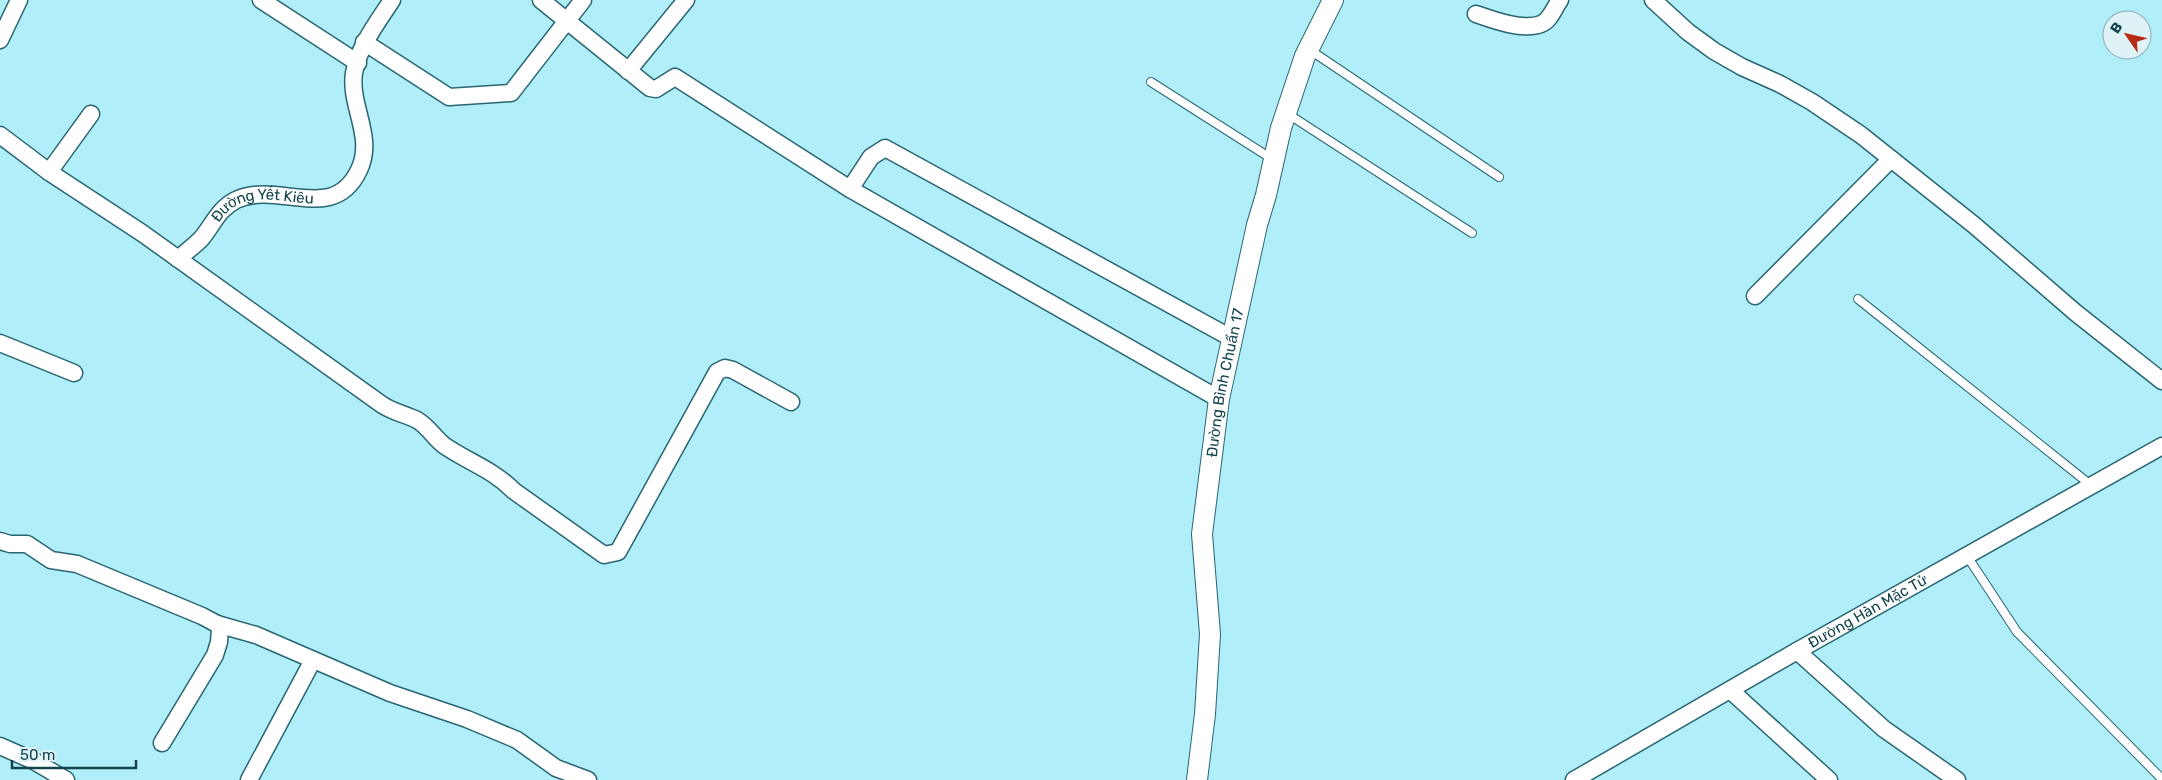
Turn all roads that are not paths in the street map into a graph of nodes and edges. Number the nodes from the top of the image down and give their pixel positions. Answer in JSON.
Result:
{"nodes":[{"id":1,"x":18,"y":0,"type":"edge"},
{"id":2,"x":261,"y":0,"type":"edge"},
{"id":3,"x":392,"y":0,"type":"edge"},
{"id":4,"x":541,"y":0,"type":"edge"},
{"id":5,"x":583,"y":0,"type":"edge"},
{"id":6,"x":686,"y":0,"type":"edge"},
{"id":7,"x":1332,"y":0,"type":"edge"},
{"id":8,"x":1560,"y":0,"type":"edge"},
{"id":9,"x":1653,"y":0,"type":"edge"},
{"id":10,"x":1476,"y":14,"type":"dead end"},
{"id":11,"x":566,"y":21,"type":"junction"},
{"id":12,"x":0,"y":40,"type":"edge"},
{"id":13,"x":364,"y":42,"type":"junction"},
{"id":14,"x":1308,"y":49,"type":"junction"},
{"id":15,"x":358,"y":63,"type":"junction"},
{"id":16,"x":628,"y":70,"type":"junction"},
{"id":17,"x":1151,"y":82,"type":"dead end"},
{"id":18,"x":1286,"y":113,"type":"junction"},
{"id":19,"x":91,"y":114,"type":"dead end"},
{"id":20,"x":0,"y":135,"type":"edge"},
{"id":21,"x":1891,"y":159,"type":"junction"},
{"id":22,"x":1274,"y":160,"type":"junction"},
{"id":23,"x":49,"y":172,"type":"junction"},
{"id":24,"x":1499,"y":177,"type":"dead end"},
{"id":25,"x":850,"y":189,"type":"junction"},
{"id":26,"x":1472,"y":233,"type":"dead end"},
{"id":27,"x":178,"y":259,"type":"junction"},
{"id":28,"x":1756,"y":296,"type":"dead end"},
{"id":29,"x":1858,"y":299,"type":"dead end"},
{"id":30,"x":1232,"y":339,"type":"junction"},
{"id":31,"x":0,"y":343,"type":"edge"},
{"id":32,"x":74,"y":373,"type":"dead end"},
{"id":33,"x":2162,"y":381,"type":"edge"},
{"id":34,"x":1219,"y":399,"type":"junction"},
{"id":35,"x":791,"y":402,"type":"dead end"},
{"id":36,"x":2162,"y":446,"type":"edge"},
{"id":37,"x":2092,"y":486,"type":"junction"},
{"id":38,"x":0,"y":541,"type":"edge"},
{"id":39,"x":1966,"y":556,"type":"junction"},
{"id":40,"x":217,"y":624,"type":"junction"},
{"id":41,"x":1797,"y":651,"type":"junction"},
{"id":42,"x":313,"y":660,"type":"junction"},
{"id":43,"x":1730,"y":690,"type":"junction"},
{"id":44,"x":162,"y":743,"type":"dead end"},
{"id":45,"x":0,"y":746,"type":"edge"},
{"id":46,"x":2160,"y":777,"type":"dead end"},
{"id":47,"x":66,"y":780,"type":"edge"},
{"id":48,"x":249,"y":780,"type":"edge"},
{"id":49,"x":588,"y":780,"type":"edge"},
{"id":50,"x":1197,"y":780,"type":"edge"},
{"id":51,"x":1574,"y":780,"type":"edge"},
{"id":52,"x":1829,"y":780,"type":"edge"},
{"id":53,"x":1957,"y":780,"type":"edge"}],
"edges":[{"from":1,"to":12,"type":"street"},
{"from":2,"to":15,"type":"street"},
{"from":3,"to":13,"type":"street","name":"Đường Yết Kiêu"},
{"from":4,"to":11,"type":"street"},
{"from":5,"to":11,"type":"street"},
{"from":6,"to":16,"type":"street"},
{"from":7,"to":14,"type":"street","name":"Đường Bình Chuẩn 17"},
{"from":8,"to":10,"type":"street"},
{"from":9,"to":21,"type":"street"},
{"from":11,"to":13,"type":"street"},
{"from":11,"to":16,"type":"street"},
{"from":13,"to":15,"type":"street","name":"Đường Yết Kiêu"},
{"from":14,"to":18,"type":"street","name":"Đường Bình Chuẩn 17"},
{"from":14,"to":24,"type":"lane"},
{"from":15,"to":27,"type":"street","name":"Đường Yết Kiêu"},
{"from":16,"to":25,"type":"street"},
{"from":17,"to":22,"type":"lane"},
{"from":18,"to":22,"type":"street","name":"Đường Bình Chuẩn 17"},
{"from":18,"to":26,"type":"lane"},
{"from":19,"to":23,"type":"street"},
{"from":20,"to":23,"type":"street"},
{"from":21,"to":28,"type":"street"},
{"from":21,"to":33,"type":"street"},
{"from":22,"to":30,"type":"street","name":"Đường Bình Chuẩn 17"},
{"from":23,"to":27,"type":"street"},
{"from":25,"to":30,"type":"street"},
{"from":25,"to":34,"type":"street"},
{"from":27,"to":35,"type":"street"},
{"from":29,"to":37,"type":"lane"},
{"from":30,"to":34,"type":"street","name":"Đường Bình Chuẩn 17"},
{"from":31,"to":32,"type":"street"},
{"from":34,"to":50,"type":"street","name":"Đường Bình Chuẩn 17"},
{"from":36,"to":37,"type":"street","name":"Đường Hàn Mặc Tử"},
{"from":37,"to":39,"type":"street","name":"Đường Hàn Mặc Tử"},
{"from":38,"to":40,"type":"street"},
{"from":39,"to":41,"type":"street","name":"Đường Hàn Mặc Tử"},
{"from":39,"to":46,"type":"lane"},
{"from":40,"to":42,"type":"street"},
{"from":40,"to":44,"type":"street"},
{"from":41,"to":43,"type":"street","name":"Đường Hàn Mặc Tử"},
{"from":41,"to":53,"type":"street"},
{"from":42,"to":48,"type":"street"},
{"from":42,"to":49,"type":"street"},
{"from":43,"to":51,"type":"street","name":"Đường Hàn Mặc Tử"},
{"from":43,"to":52,"type":"street"},
{"from":45,"to":47,"type":"street"}]}
